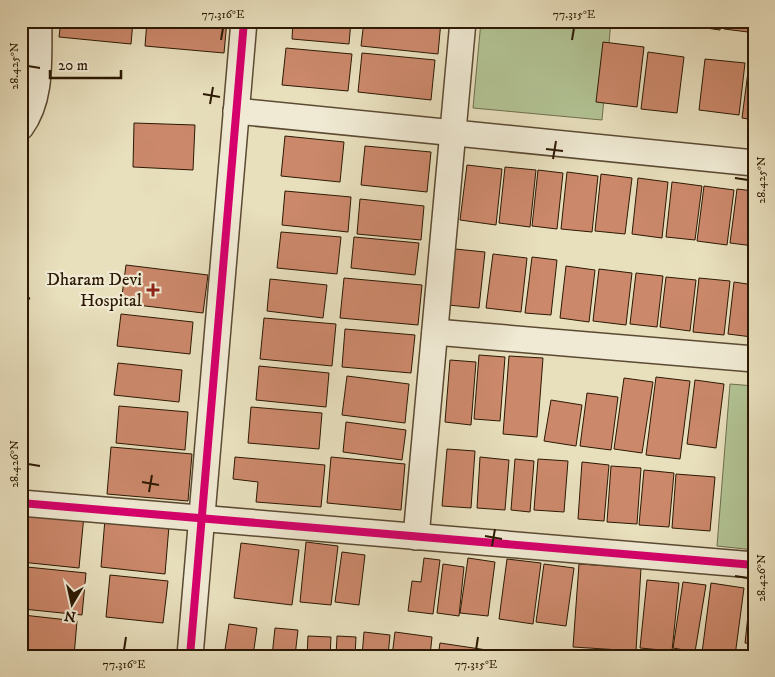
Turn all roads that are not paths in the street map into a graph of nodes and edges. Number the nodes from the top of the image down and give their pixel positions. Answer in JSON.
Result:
{"nodes":[{"id":1,"x":39,"y":21,"type":"edge"},
{"id":2,"x":244,"y":21,"type":"edge"},
{"id":3,"x":463,"y":21,"type":"edge"},
{"id":4,"x":236,"y":111,"type":"junction"},
{"id":5,"x":21,"y":127,"type":"edge"},
{"id":6,"x":453,"y":133,"type":"junction"},
{"id":7,"x":754,"y":163,"type":"edge"},
{"id":8,"x":435,"y":332,"type":"junction"},
{"id":9,"x":754,"y":359,"type":"edge"},
{"id":10,"x":21,"y":503,"type":"edge"},
{"id":11,"x":201,"y":519,"type":"junction"},
{"id":12,"x":416,"y":537,"type":"junction"},
{"id":13,"x":754,"y":565,"type":"edge"},
{"id":14,"x":190,"y":656,"type":"edge"}],
"edges":[{"from":1,"to":5,"type":"street"},
{"from":2,"to":4,"type":"street"},
{"from":3,"to":6,"type":"street"},
{"from":4,"to":6,"type":"street"},
{"from":4,"to":11,"type":"street"},
{"from":6,"to":7,"type":"street"},
{"from":6,"to":8,"type":"street"},
{"from":8,"to":9,"type":"street"},
{"from":8,"to":12,"type":"street"},
{"from":10,"to":11,"type":"street"},
{"from":11,"to":12,"type":"street"},
{"from":11,"to":14,"type":"street"},
{"from":12,"to":13,"type":"street"}]}
